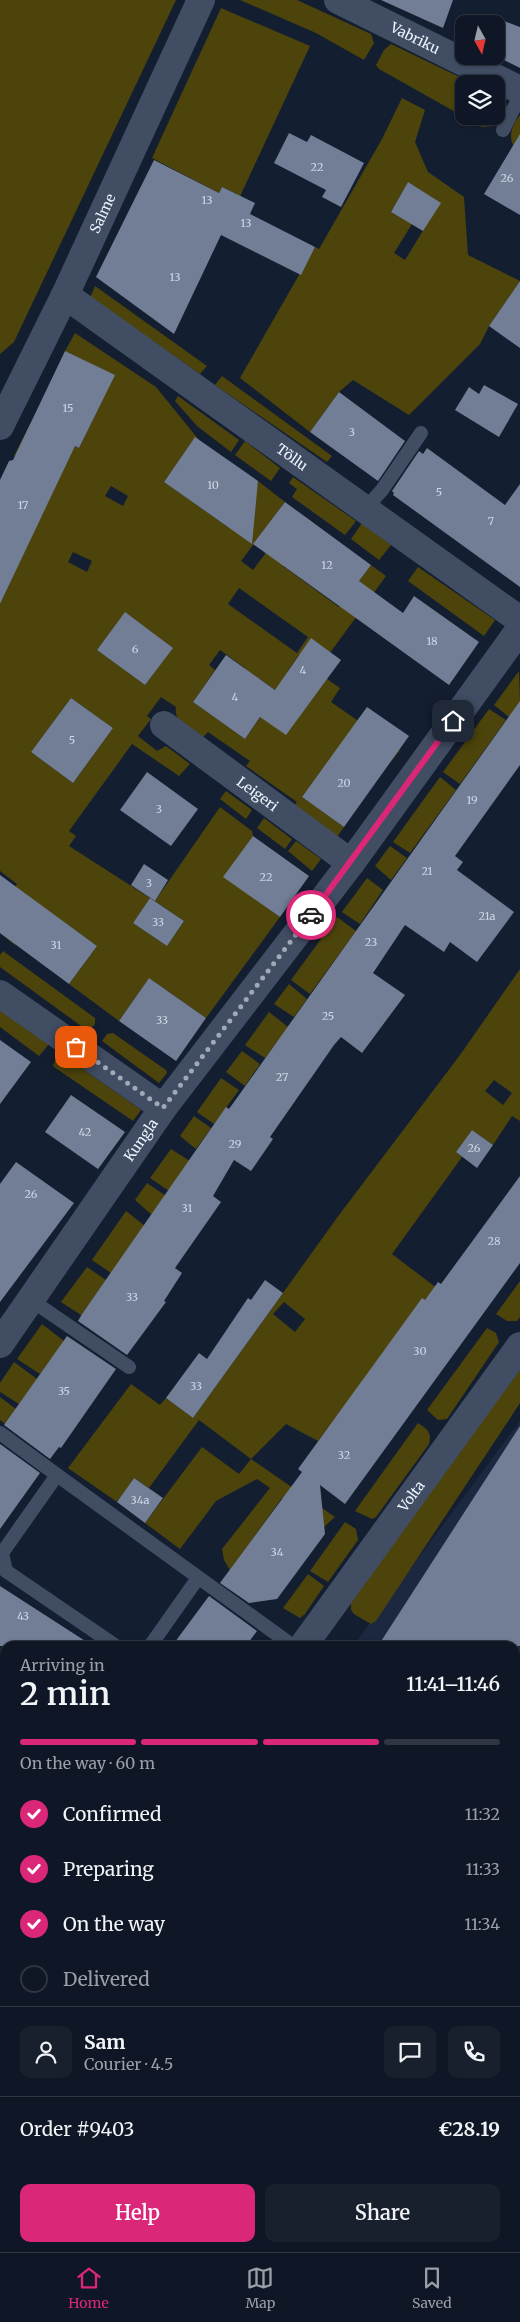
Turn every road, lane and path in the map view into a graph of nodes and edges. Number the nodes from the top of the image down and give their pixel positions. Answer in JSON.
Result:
{"nodes":[{"id":1,"x":201,"y":0,"type":"edge"},
{"id":2,"x":338,"y":0,"type":"edge"},
{"id":3,"x":520,"y":90,"type":"edge"},
{"id":4,"x":520,"y":96,"type":"edge"},
{"id":5,"x":504,"y":130,"type":"dead end"},
{"id":6,"x":64,"y":295,"type":"junction"},
{"id":7,"x":8,"y":390,"type":"edge"},
{"id":8,"x":0,"y":426,"type":"edge"},
{"id":9,"x":421,"y":432,"type":"dead end"},
{"id":10,"x":364,"y":509,"type":"junction"},
{"id":11,"x":520,"y":620,"type":"edge"},
{"id":12,"x":520,"y":629,"type":"edge"},
{"id":13,"x":163,"y":719,"type":"dead end"},
{"id":14,"x":351,"y":863,"type":"junction"},
{"id":15,"x":0,"y":994,"type":"edge"},
{"id":16,"x":163,"y":1108,"type":"junction"},
{"id":17,"x":31,"y":1300,"type":"junction"},
{"id":18,"x":0,"y":1344,"type":"edge"},
{"id":19,"x":520,"y":1346,"type":"edge"},
{"id":20,"x":129,"y":1366,"type":"dead end"},
{"id":21,"x":0,"y":1433,"type":"edge"},
{"id":22,"x":57,"y":1475,"type":"junction"},
{"id":23,"x":198,"y":1578,"type":"junction"},
{"id":24,"x":109,"y":1641,"type":"edge"},
{"id":25,"x":154,"y":1641,"type":"edge"},
{"id":26,"x":286,"y":1641,"type":"edge"},
{"id":27,"x":307,"y":1641,"type":"edge"}],
"edges":[{"from":1,"to":6,"type":"street","name":"Salme"},
{"from":2,"to":3,"type":"street","name":"Vabriku"},
{"from":4,"to":5,"type":"lane"},
{"from":6,"to":7,"type":"street","name":"Salme"},
{"from":6,"to":10,"type":"street","name":"Tõllu"},
{"from":7,"to":8,"type":"street","name":"Salme"},
{"from":9,"to":10,"type":"lane"},
{"from":10,"to":11,"type":"street","name":"Tõllu"},
{"from":12,"to":14,"type":"street","name":"Kungla"},
{"from":13,"to":14,"type":"street","name":"Leigeri"},
{"from":14,"to":16,"type":"street","name":"Kungla"},
{"from":15,"to":16,"type":"street"},
{"from":16,"to":17,"type":"street","name":"Kungla"},
{"from":17,"to":18,"type":"street","name":"Kungla"},
{"from":17,"to":20,"type":"lane"},
{"from":19,"to":27,"type":"street","name":"Volta"},
{"from":21,"to":22,"type":"lane"},
{"from":22,"to":23,"type":"lane"},
{"from":22,"to":24,"type":"lane"},
{"from":23,"to":25,"type":"lane"},
{"from":23,"to":26,"type":"lane"}]}
